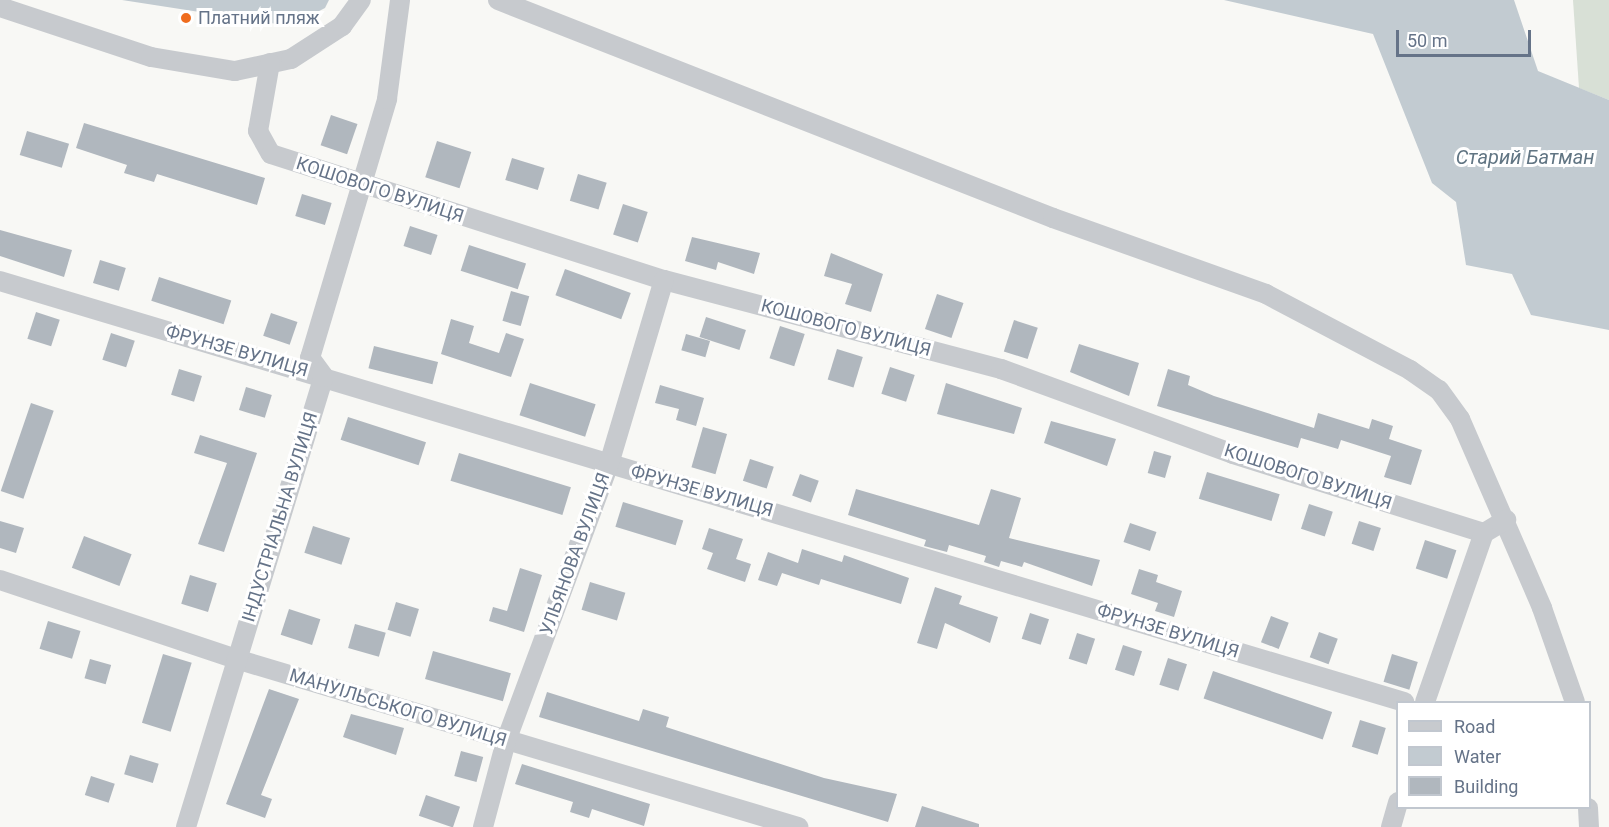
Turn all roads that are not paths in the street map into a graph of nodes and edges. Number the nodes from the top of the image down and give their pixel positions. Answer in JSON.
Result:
{"nodes":[{"id":1,"x":361,"y":0,"type":"edge"},
{"id":2,"x":400,"y":0,"type":"edge"},
{"id":3,"x":498,"y":0,"type":"edge"},
{"id":4,"x":0,"y":7,"type":"edge"},
{"id":5,"x":270,"y":63,"type":"junction"},
{"id":6,"x":363,"y":185,"type":"junction"},
{"id":7,"x":664,"y":280,"type":"junction"},
{"id":8,"x":0,"y":281,"type":"edge"},
{"id":9,"x":324,"y":377,"type":"junction"},
{"id":10,"x":609,"y":464,"type":"junction"},
{"id":11,"x":1506,"y":520,"type":"junction"},
{"id":12,"x":1484,"y":533,"type":"junction"},
{"id":13,"x":0,"y":580,"type":"edge"},
{"id":14,"x":236,"y":660,"type":"junction"},
{"id":15,"x":1401,"y":701,"type":"edge"},
{"id":16,"x":1425,"y":701,"type":"edge"},
{"id":17,"x":1575,"y":701,"type":"edge"},
{"id":18,"x":506,"y":741,"type":"junction"},
{"id":19,"x":1396,"y":809,"type":"edge"},
{"id":20,"x":1588,"y":809,"type":"edge"},
{"id":21,"x":186,"y":827,"type":"edge"},
{"id":22,"x":483,"y":827,"type":"edge"},
{"id":23,"x":798,"y":827,"type":"edge"},
{"id":24,"x":1391,"y":827,"type":"edge"},
{"id":25,"x":1589,"y":827,"type":"edge"}],
"edges":[{"from":1,"to":5,"type":"street"},
{"from":2,"to":6,"type":"street"},
{"from":3,"to":11,"type":"street"},
{"from":4,"to":5,"type":"street"},
{"from":5,"to":6,"type":"street","name":"КОШОВОГО ВУЛИЦЯ"},
{"from":6,"to":7,"type":"street","name":"КОШОВОГО ВУЛИЦЯ"},
{"from":6,"to":9,"type":"street"},
{"from":7,"to":10,"type":"street","name":"УЛЬЯНОВА ВУЛИЦЯ"},
{"from":7,"to":12,"type":"street","name":"КОШОВОГО ВУЛИЦЯ"},
{"from":8,"to":9,"type":"street","name":"ФРУНЗЕ ВУЛИЦЯ"},
{"from":9,"to":10,"type":"street","name":"ФРУНЗЕ ВУЛИЦЯ"},
{"from":9,"to":14,"type":"street","name":"ІНДУСТРІАЛЬНА ВУЛИЦЯ"},
{"from":10,"to":15,"type":"street","name":"ФРУНЗЕ ВУЛИЦЯ"},
{"from":10,"to":18,"type":"street","name":"УЛЬЯНОВА ВУЛИЦЯ"},
{"from":11,"to":12,"type":"street"},
{"from":11,"to":17,"type":"street"},
{"from":12,"to":16,"type":"street"},
{"from":13,"to":14,"type":"street","name":"МАНУІЛЬСЬКОГО ВУЛИЦЯ"},
{"from":14,"to":18,"type":"street","name":"МАНУІЛЬСЬКОГО ВУЛИЦЯ"},
{"from":14,"to":21,"type":"street","name":"ІНДУСТРІАЛЬНА ВУЛИЦЯ"},
{"from":18,"to":22,"type":"street","name":"УЛЬЯНОВА ВУЛИЦЯ"},
{"from":18,"to":23,"type":"street","name":"МАНУІЛЬСЬКОГО ВУЛИЦЯ"},
{"from":19,"to":24,"type":"street"},
{"from":20,"to":25,"type":"street"}]}
